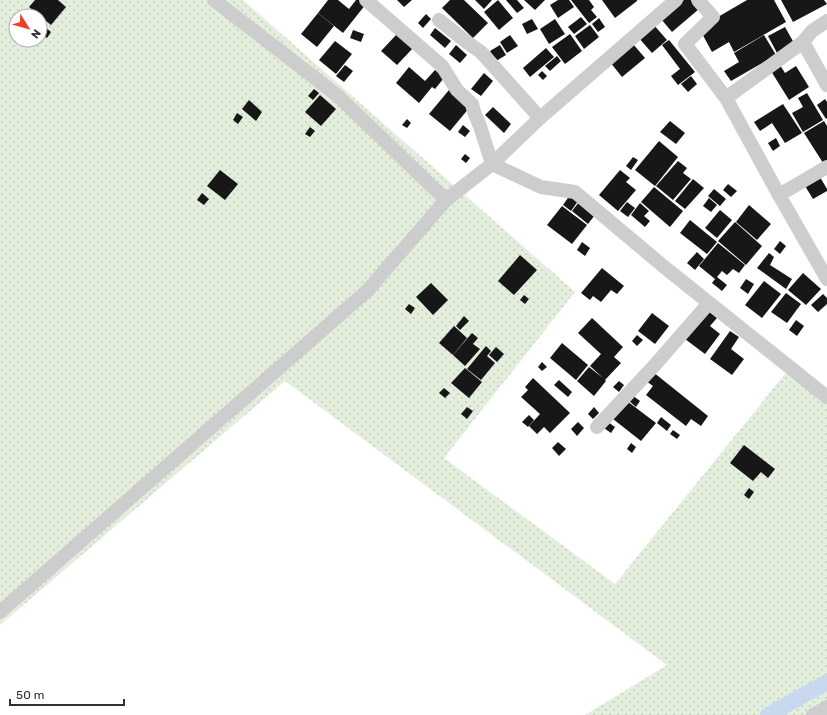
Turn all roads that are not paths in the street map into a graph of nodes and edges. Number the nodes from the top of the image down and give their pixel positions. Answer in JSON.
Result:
{"nodes":[{"id":1,"x":214,"y":0,"type":"edge"},
{"id":2,"x":366,"y":0,"type":"edge"},
{"id":3,"x":698,"y":0,"type":"edge"},
{"id":4,"x":669,"y":2,"type":"edge"},
{"id":5,"x":439,"y":20,"type":"dead end"},
{"id":6,"x":827,"y":21,"type":"edge"},
{"id":7,"x":803,"y":42,"type":"junction"},
{"id":8,"x":827,"y":85,"type":"edge"},
{"id":9,"x":726,"y":98,"type":"junction"},
{"id":10,"x":540,"y":118,"type":"junction"},
{"id":11,"x":492,"y":164,"type":"junction"},
{"id":12,"x":827,"y":167,"type":"edge"},
{"id":13,"x":779,"y":195,"type":"junction"},
{"id":14,"x":446,"y":200,"type":"junction"},
{"id":15,"x":827,"y":279,"type":"edge"},
{"id":16,"x":709,"y":303,"type":"junction"},
{"id":17,"x":827,"y":397,"type":"edge"},
{"id":18,"x":598,"y":427,"type":"dead end"},
{"id":19,"x":0,"y":612,"type":"edge"},
{"id":20,"x":827,"y":707,"type":"edge"},
{"id":21,"x":813,"y":715,"type":"edge"}],
"edges":[{"from":1,"to":14,"type":"street"},
{"from":2,"to":11,"type":"street"},
{"from":3,"to":9,"type":"street"},
{"from":4,"to":10,"type":"street"},
{"from":5,"to":10,"type":"street"},
{"from":6,"to":7,"type":"street"},
{"from":7,"to":8,"type":"street"},
{"from":7,"to":9,"type":"street"},
{"from":9,"to":13,"type":"street"},
{"from":10,"to":11,"type":"street"},
{"from":11,"to":14,"type":"street"},
{"from":11,"to":16,"type":"street"},
{"from":12,"to":13,"type":"street"},
{"from":13,"to":15,"type":"street"},
{"from":14,"to":19,"type":"street"},
{"from":16,"to":17,"type":"street"},
{"from":16,"to":18,"type":"street"},
{"from":20,"to":21,"type":"street"}]}
